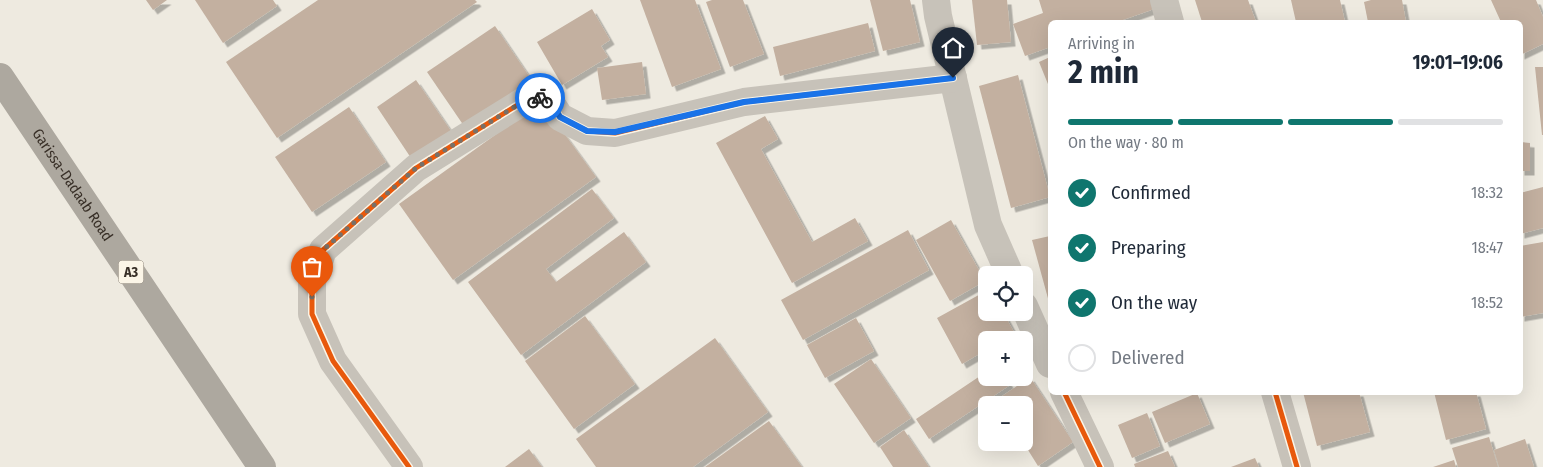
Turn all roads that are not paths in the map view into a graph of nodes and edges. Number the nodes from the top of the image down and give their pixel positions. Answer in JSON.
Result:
{"nodes":[{"id":1,"x":936,"y":0,"type":"edge"},
{"id":2,"x":1164,"y":0,"type":"edge"},
{"id":3,"x":1169,"y":20,"type":"edge"},
{"id":4,"x":0,"y":77,"type":"edge"},
{"id":5,"x":953,"y":78,"type":"junction"},
{"id":6,"x":1006,"y":266,"type":"edge"},
{"id":7,"x":1031,"y":321,"type":"edge"},
{"id":8,"x":1048,"y":360,"type":"edge"},
{"id":9,"x":1065,"y":395,"type":"edge"},
{"id":10,"x":1276,"y":395,"type":"edge"},
{"id":11,"x":262,"y":467,"type":"edge"},
{"id":12,"x":409,"y":467,"type":"edge"},
{"id":13,"x":1100,"y":467,"type":"edge"},
{"id":14,"x":1297,"y":467,"type":"edge"}],
"edges":[{"from":1,"to":5,"type":"street"},
{"from":2,"to":3,"type":"street"},
{"from":4,"to":11,"type":"highway","name":"Garissa-Dadaab Road","number":"A3"},
{"from":5,"to":6,"type":"street"},
{"from":5,"to":12,"type":"street"},
{"from":7,"to":8,"type":"street"},
{"from":9,"to":13,"type":"street"},
{"from":10,"to":14,"type":"street"}]}
